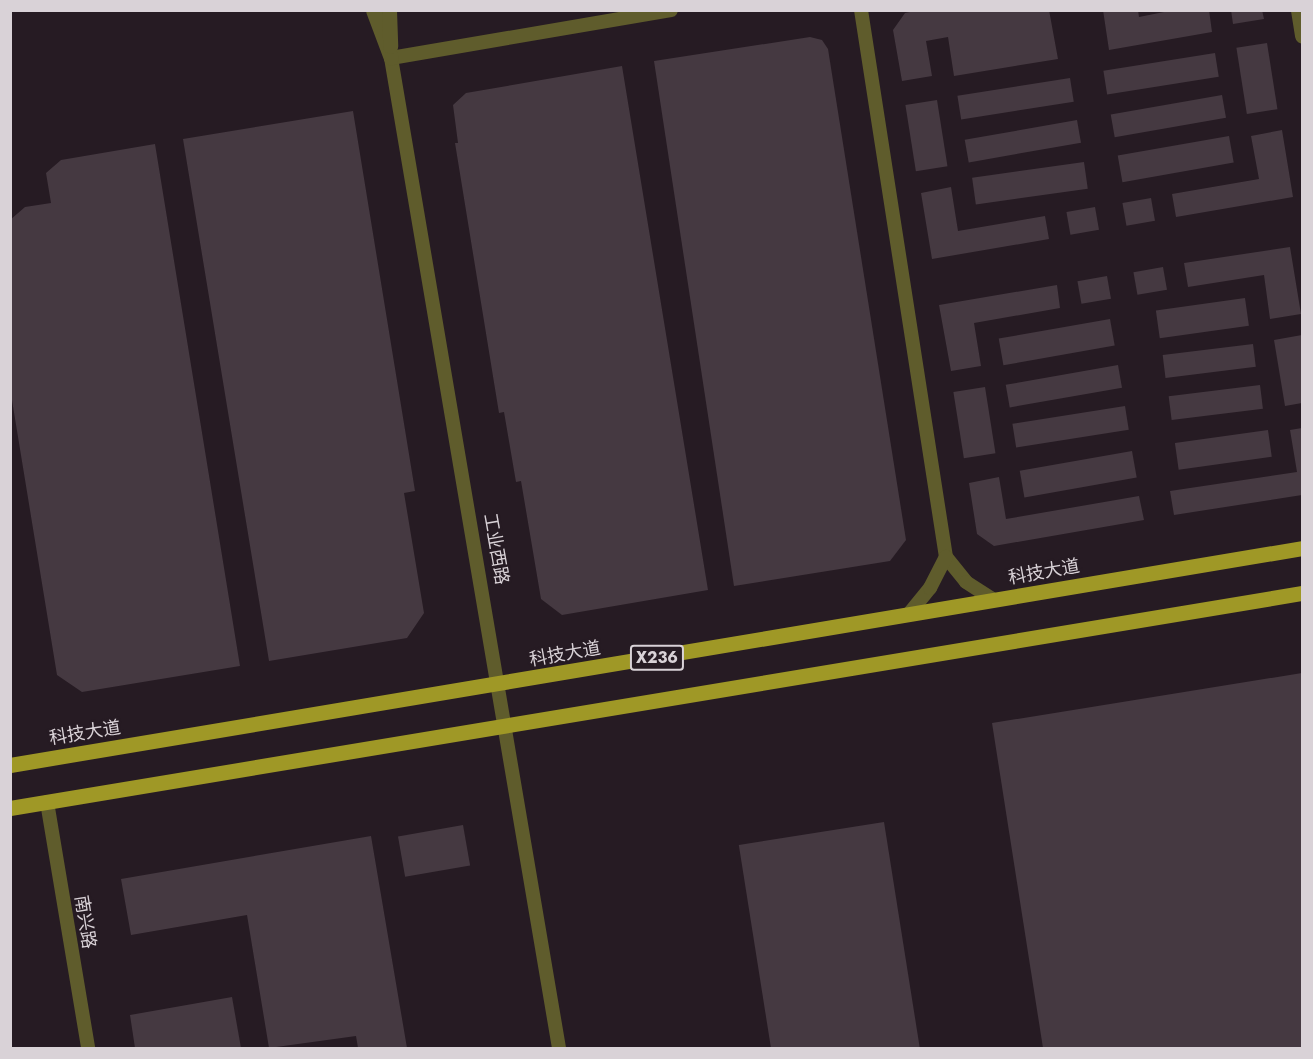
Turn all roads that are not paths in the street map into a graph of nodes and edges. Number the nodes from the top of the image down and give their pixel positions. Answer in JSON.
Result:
{"nodes":[{"id":1,"x":373,"y":10,"type":"edge"},
{"id":2,"x":389,"y":10,"type":"edge"},
{"id":3,"x":671,"y":10,"type":"edge"},
{"id":4,"x":861,"y":10,"type":"edge"},
{"id":5,"x":1298,"y":10,"type":"edge"},
{"id":6,"x":1302,"y":36,"type":"edge"},
{"id":7,"x":391,"y":58,"type":"junction"},
{"id":8,"x":1302,"y":548,"type":"edge"},
{"id":9,"x":946,"y":557,"type":"junction"},
{"id":10,"x":1302,"y":593,"type":"edge"},
{"id":11,"x":994,"y":600,"type":"junction"},
{"id":12,"x":908,"y":615,"type":"junction"},
{"id":13,"x":500,"y":685,"type":"junction"},
{"id":14,"x":507,"y":728,"type":"junction"},
{"id":15,"x":10,"y":765,"type":"edge"},
{"id":16,"x":47,"y":802,"type":"junction"},
{"id":17,"x":10,"y":808,"type":"edge"},
{"id":18,"x":88,"y":1048,"type":"edge"},
{"id":19,"x":559,"y":1048,"type":"edge"}],
"edges":[{"from":1,"to":7,"type":"street","name":"工业西路"},
{"from":2,"to":7,"type":"street","name":"工业西路"},
{"from":3,"to":7,"type":"street"},
{"from":4,"to":9,"type":"street"},
{"from":5,"to":6,"type":"street"},
{"from":7,"to":13,"type":"street","name":"工业西路"},
{"from":8,"to":11,"type":"main road","name":"科技大道","number":"X236"},
{"from":9,"to":11,"type":"street"},
{"from":9,"to":12,"type":"street"},
{"from":10,"to":14,"type":"main road","number":"X236"},
{"from":11,"to":12,"type":"main road","name":"科技大道","number":"X236"},
{"from":12,"to":13,"type":"main road","name":"科技大道","number":"X236"},
{"from":13,"to":14,"type":"street","name":"工业西路"},
{"from":13,"to":15,"type":"main road","name":"科技大道","number":"X236"},
{"from":14,"to":16,"type":"main road","number":"X236"},
{"from":14,"to":19,"type":"street","name":"工业西路"},
{"from":16,"to":17,"type":"main road","number":"X236"},
{"from":16,"to":18,"type":"street","name":"南兴路"}]}
